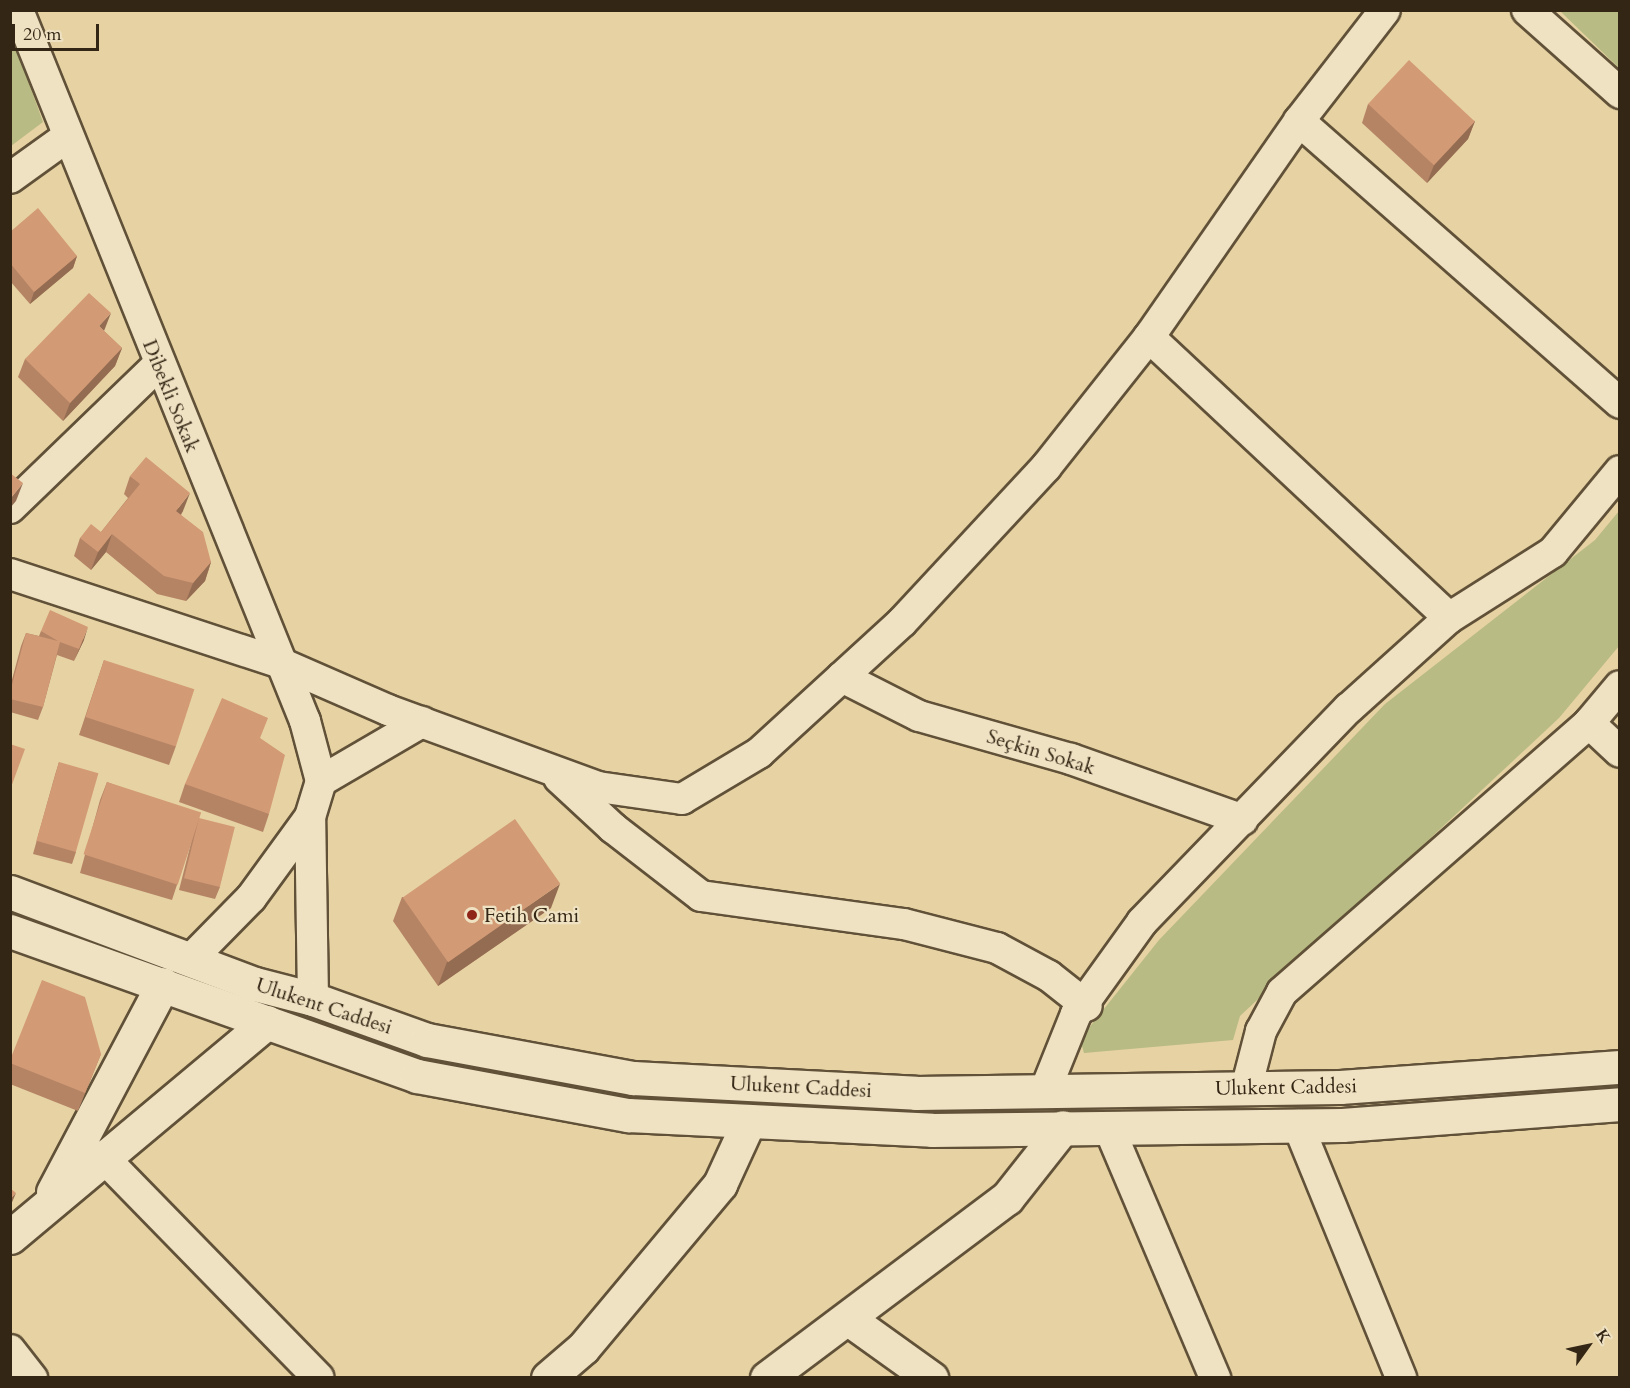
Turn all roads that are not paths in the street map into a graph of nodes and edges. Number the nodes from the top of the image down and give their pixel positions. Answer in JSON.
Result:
{"nodes":[{"id":1,"x":18,"y":10,"type":"edge"},
{"id":2,"x":1385,"y":10,"type":"edge"},
{"id":3,"x":1527,"y":10,"type":"edge"},
{"id":4,"x":1620,"y":93,"type":"edge"},
{"id":5,"x":1299,"y":121,"type":"junction"},
{"id":6,"x":67,"y":137,"type":"junction"},
{"id":7,"x":10,"y":177,"type":"edge"},
{"id":8,"x":1149,"y":337,"type":"junction"},
{"id":9,"x":158,"y":365,"type":"junction"},
{"id":10,"x":1620,"y":404,"type":"edge"},
{"id":11,"x":1620,"y":471,"type":"edge"},
{"id":12,"x":10,"y":508,"type":"edge"},
{"id":13,"x":10,"y":574,"type":"edge"},
{"id":14,"x":1449,"y":618,"type":"junction"},
{"id":15,"x":278,"y":662,"type":"junction"},
{"id":16,"x":842,"y":677,"type":"junction"},
{"id":17,"x":1620,"y":686,"type":"edge"},
{"id":18,"x":422,"y":722,"type":"junction"},
{"id":19,"x":1589,"y":723,"type":"junction"},
{"id":20,"x":1620,"y":752,"type":"edge"},
{"id":21,"x":550,"y":769,"type":"junction"},
{"id":22,"x":321,"y":781,"type":"junction"},
{"id":23,"x":310,"y":817,"type":"junction"},
{"id":24,"x":1243,"y":820,"type":"junction"},
{"id":25,"x":10,"y":892,"type":"edge"},
{"id":26,"x":10,"y":931,"type":"edge"},
{"id":27,"x":192,"y":958,"type":"junction"},
{"id":28,"x":163,"y":984,"type":"junction"},
{"id":29,"x":313,"y":999,"type":"junction"},
{"id":30,"x":1086,"y":1006,"type":"junction"},
{"id":31,"x":267,"y":1022,"type":"junction"},
{"id":32,"x":1620,"y":1067,"type":"edge"},
{"id":33,"x":1246,"y":1089,"type":"junction"},
{"id":34,"x":1045,"y":1091,"type":"junction"},
{"id":35,"x":1620,"y":1104,"type":"edge"},
{"id":36,"x":749,"y":1120,"type":"junction"},
{"id":37,"x":1299,"y":1125,"type":"junction"},
{"id":38,"x":1063,"y":1126,"type":"junction"},
{"id":39,"x":1109,"y":1128,"type":"junction"},
{"id":40,"x":102,"y":1156,"type":"junction"},
{"id":41,"x":49,"y":1203,"type":"junction"},
{"id":42,"x":10,"y":1237,"type":"edge"},
{"id":43,"x":850,"y":1320,"type":"junction"},
{"id":44,"x":10,"y":1350,"type":"edge"},
{"id":45,"x":32,"y":1377,"type":"edge"},
{"id":46,"x":319,"y":1377,"type":"edge"},
{"id":47,"x":548,"y":1377,"type":"edge"},
{"id":48,"x":768,"y":1377,"type":"edge"},
{"id":49,"x":931,"y":1377,"type":"edge"},
{"id":50,"x":1215,"y":1377,"type":"edge"},
{"id":51,"x":1401,"y":1377,"type":"edge"}],
"edges":[{"from":1,"to":6,"type":"street","name":"Dibekli Sokak"},
{"from":2,"to":5,"type":"street"},
{"from":3,"to":4,"type":"street"},
{"from":5,"to":8,"type":"street"},
{"from":5,"to":10,"type":"street"},
{"from":6,"to":7,"type":"street"},
{"from":6,"to":9,"type":"street","name":"Dibekli Sokak"},
{"from":8,"to":14,"type":"street"},
{"from":8,"to":16,"type":"street"},
{"from":9,"to":12,"type":"street"},
{"from":9,"to":15,"type":"street","name":"Dibekli Sokak"},
{"from":11,"to":14,"type":"street"},
{"from":13,"to":15,"type":"street"},
{"from":14,"to":24,"type":"street"},
{"from":15,"to":18,"type":"street"},
{"from":15,"to":22,"type":"street","name":"Dibekli Sokak"},
{"from":16,"to":21,"type":"street"},
{"from":16,"to":24,"type":"street","name":"Seçkin Sokak"},
{"from":17,"to":19,"type":"street"},
{"from":18,"to":21,"type":"street"},
{"from":18,"to":22,"type":"street"},
{"from":19,"to":20,"type":"street"},
{"from":19,"to":33,"type":"street"},
{"from":21,"to":30,"type":"street"},
{"from":22,"to":23,"type":"street"},
{"from":23,"to":27,"type":"street"},
{"from":23,"to":29,"type":"street"},
{"from":24,"to":30,"type":"street"},
{"from":25,"to":27,"type":"street","name":"Ulukent Caddesi"},
{"from":26,"to":28,"type":"street"},
{"from":27,"to":29,"type":"street","name":"Ulukent Caddesi"},
{"from":28,"to":31,"type":"street"},
{"from":28,"to":41,"type":"street"},
{"from":29,"to":34,"type":"street","name":"Ulukent Caddesi"},
{"from":30,"to":34,"type":"street"},
{"from":31,"to":36,"type":"street"},
{"from":31,"to":40,"type":"street"},
{"from":32,"to":33,"type":"street","name":"Ulukent Caddesi"},
{"from":33,"to":34,"type":"street","name":"Ulukent Caddesi"},
{"from":35,"to":37,"type":"street"},
{"from":36,"to":38,"type":"street"},
{"from":36,"to":47,"type":"street"},
{"from":37,"to":39,"type":"street"},
{"from":37,"to":51,"type":"street"},
{"from":38,"to":39,"type":"street"},
{"from":38,"to":43,"type":"street"},
{"from":39,"to":50,"type":"street"},
{"from":40,"to":41,"type":"street"},
{"from":40,"to":46,"type":"street"},
{"from":41,"to":42,"type":"street"},
{"from":43,"to":48,"type":"street"},
{"from":43,"to":49,"type":"street"},
{"from":44,"to":45,"type":"street"}]}
